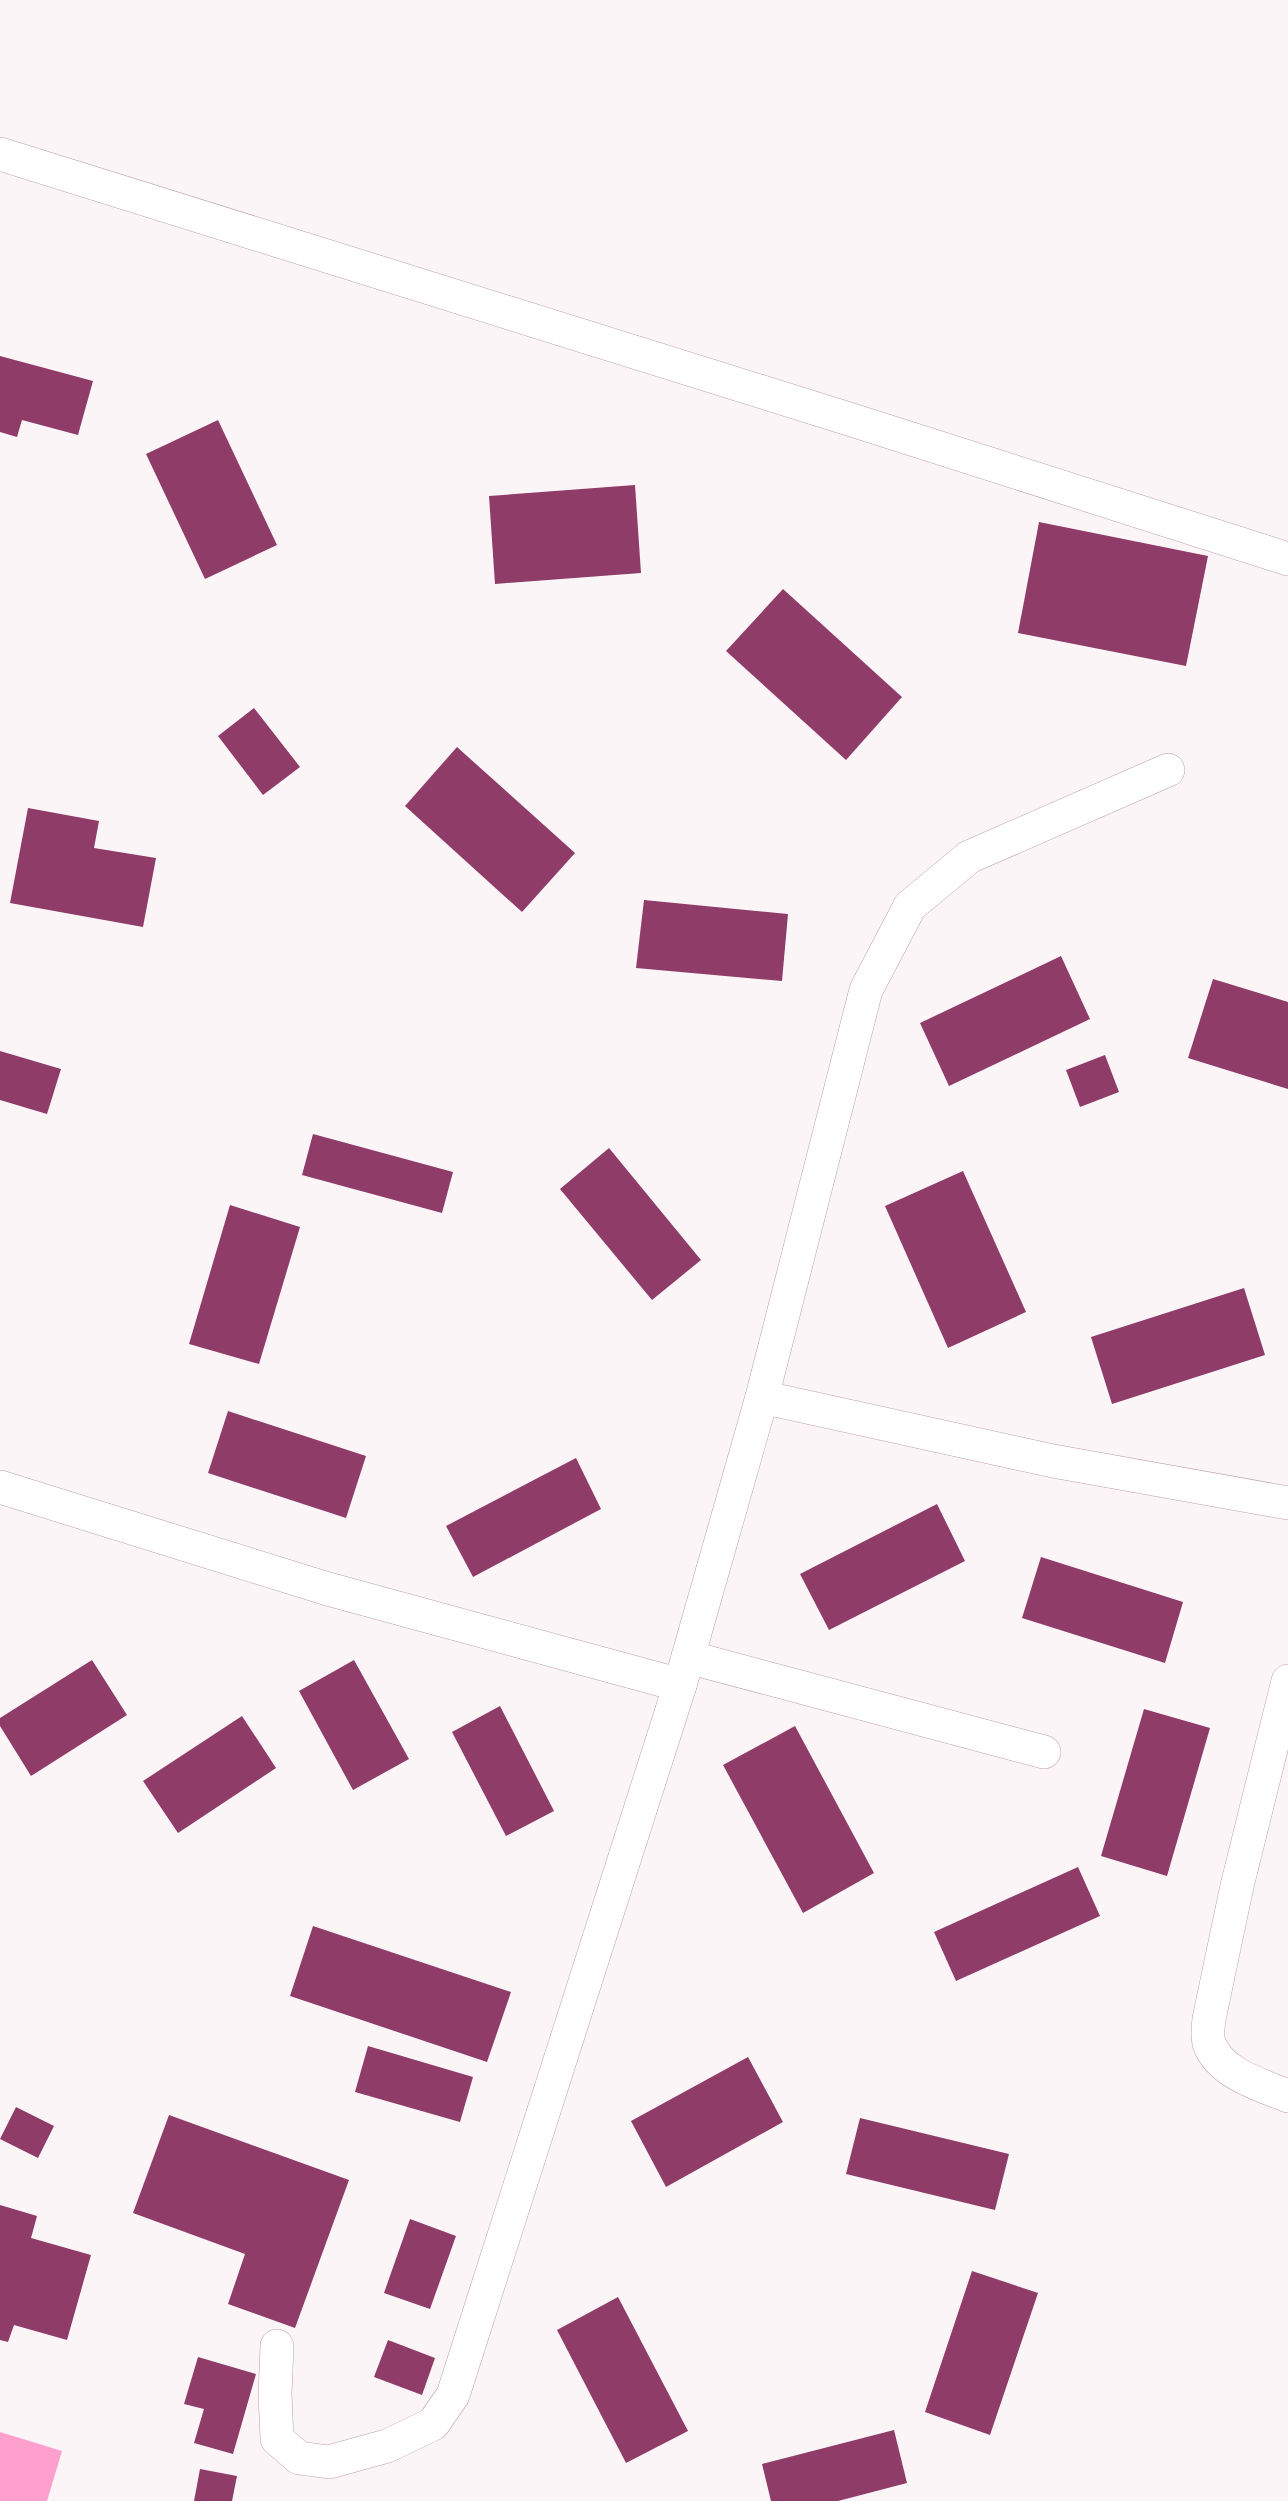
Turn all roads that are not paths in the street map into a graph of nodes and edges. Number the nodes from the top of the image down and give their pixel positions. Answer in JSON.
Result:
{"nodes":[{"id":1,"x":0,"y":154,"type":"edge"},
{"id":2,"x":1288,"y":559,"type":"edge"},
{"id":3,"x":1168,"y":770,"type":"dead end"},
{"id":4,"x":762,"y":1397,"type":"junction"},
{"id":5,"x":0,"y":1486,"type":"edge"},
{"id":6,"x":1288,"y":1503,"type":"edge"},
{"id":7,"x":684,"y":1671,"type":"junction"},
{"id":8,"x":1288,"y":1681,"type":"edge"},
{"id":9,"x":1044,"y":1752,"type":"dead end"},
{"id":10,"x":1288,"y":2096,"type":"edge"},
{"id":11,"x":277,"y":2346,"type":"dead end"}],
"edges":[{"from":1,"to":2,"type":"lane"},
{"from":3,"to":4,"type":"lane"},
{"from":4,"to":6,"type":"lane"},
{"from":4,"to":7,"type":"lane"},
{"from":5,"to":7,"type":"lane"},
{"from":7,"to":9,"type":"lane"},
{"from":7,"to":11,"type":"lane"},
{"from":8,"to":10,"type":"lane"}]}
